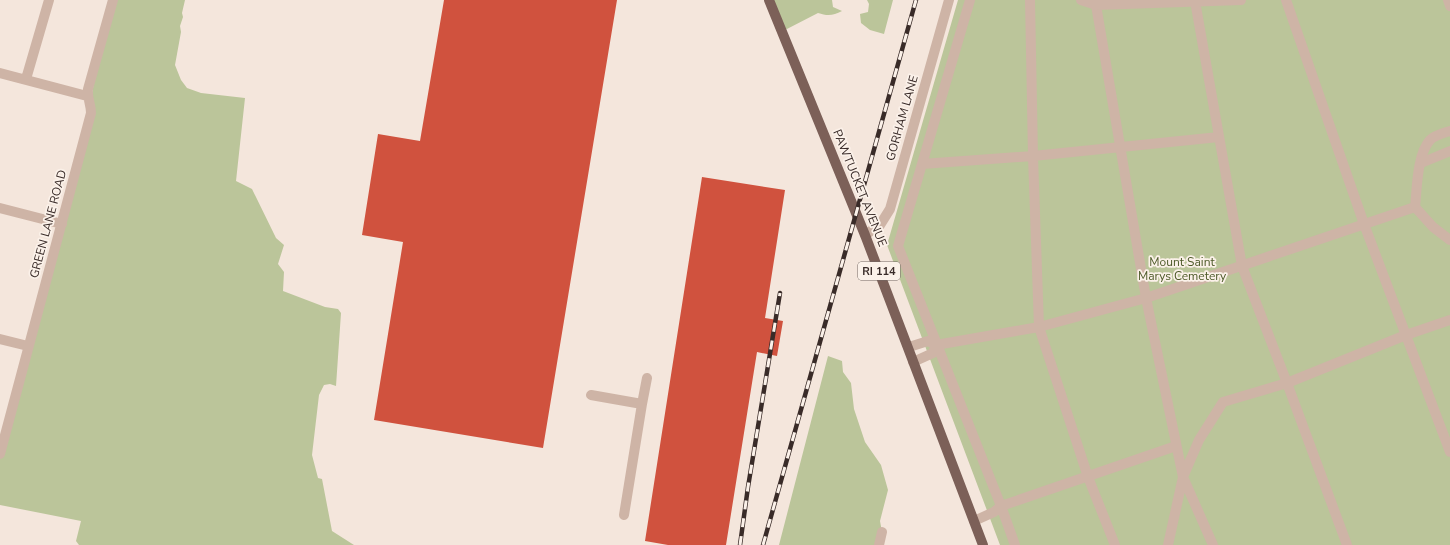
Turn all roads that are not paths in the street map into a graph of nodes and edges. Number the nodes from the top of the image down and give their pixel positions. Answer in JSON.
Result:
{"nodes":[{"id":1,"x":49,"y":0,"type":"edge"},
{"id":2,"x":113,"y":0,"type":"edge"},
{"id":3,"x":769,"y":0,"type":"edge"},
{"id":4,"x":949,"y":0,"type":"edge"},
{"id":5,"x":970,"y":0,"type":"edge"},
{"id":6,"x":1030,"y":0,"type":"edge"},
{"id":7,"x":1080,"y":0,"type":"edge"},
{"id":8,"x":1241,"y":0,"type":"edge"},
{"id":9,"x":1286,"y":0,"type":"edge"},
{"id":10,"x":1448,"y":0,"type":"edge"},
{"id":11,"x":1195,"y":1,"type":"junction"},
{"id":12,"x":1096,"y":5,"type":"junction"},
{"id":13,"x":1450,"y":6,"type":"edge"},
{"id":14,"x":0,"y":73,"type":"edge"},
{"id":15,"x":26,"y":79,"type":"junction"},
{"id":16,"x":87,"y":96,"type":"junction"},
{"id":17,"x":1450,"y":130,"type":"edge"},
{"id":18,"x":1219,"y":137,"type":"junction"},
{"id":19,"x":1121,"y":148,"type":"junction"},
{"id":20,"x":1450,"y":151,"type":"edge"},
{"id":21,"x":1033,"y":156,"type":"junction"},
{"id":22,"x":1421,"y":162,"type":"junction"},
{"id":23,"x":922,"y":164,"type":"junction"},
{"id":24,"x":1415,"y":207,"type":"junction"},
{"id":25,"x":0,"y":208,"type":"edge"},
{"id":26,"x":62,"y":224,"type":"junction"},
{"id":27,"x":1364,"y":224,"type":"junction"},
{"id":28,"x":865,"y":235,"type":"junction"},
{"id":29,"x":1449,"y":238,"type":"edge"},
{"id":30,"x":1242,"y":266,"type":"junction"},
{"id":31,"x":1146,"y":298,"type":"junction"},
{"id":32,"x":1450,"y":320,"type":"edge"},
{"id":33,"x":1039,"y":327,"type":"junction"},
{"id":34,"x":1406,"y":335,"type":"junction"},
{"id":35,"x":0,"y":339,"type":"edge"},
{"id":36,"x":936,"y":345,"type":"junction"},
{"id":37,"x":28,"y":346,"type":"junction"},
{"id":38,"x":909,"y":347,"type":"junction"},
{"id":39,"x":913,"y":362,"type":"junction"},
{"id":40,"x":647,"y":378,"type":"dead end"},
{"id":41,"x":1287,"y":383,"type":"junction"},
{"id":42,"x":591,"y":395,"type":"dead end"},
{"id":43,"x":642,"y":404,"type":"junction"},
{"id":44,"x":1176,"y":446,"type":"junction"},
{"id":45,"x":1450,"y":452,"type":"edge"},
{"id":46,"x":0,"y":454,"type":"edge"},
{"id":47,"x":1088,"y":477,"type":"junction"},
{"id":48,"x":1182,"y":477,"type":"junction"},
{"id":49,"x":1001,"y":506,"type":"junction"},
{"id":50,"x":624,"y":515,"type":"dead end"},
{"id":51,"x":974,"y":521,"type":"junction"},
{"id":52,"x":882,"y":532,"type":"dead end"},
{"id":53,"x":879,"y":545,"type":"edge"},
{"id":54,"x":984,"y":545,"type":"edge"},
{"id":55,"x":1014,"y":545,"type":"edge"},
{"id":56,"x":1115,"y":545,"type":"edge"},
{"id":57,"x":1168,"y":545,"type":"edge"},
{"id":58,"x":1213,"y":545,"type":"edge"},
{"id":59,"x":1347,"y":545,"type":"edge"}],
"edges":[{"from":1,"to":15,"type":"street"},
{"from":2,"to":16,"type":"street","name":"GREEN LANE ROAD"},
{"from":3,"to":28,"type":"main road","name":"PAWTUCKET AVENUE","number":"RI 114"},
{"from":4,"to":28,"type":"street","name":"GORHAM LANE"},
{"from":5,"to":23,"type":"street"},
{"from":6,"to":21,"type":"street"},
{"from":7,"to":12,"type":"street"},
{"from":8,"to":11,"type":"street"},
{"from":9,"to":27,"type":"street"},
{"from":10,"to":13,"type":"street"},
{"from":11,"to":12,"type":"street"},
{"from":11,"to":18,"type":"street"},
{"from":12,"to":19,"type":"street"},
{"from":14,"to":15,"type":"street"},
{"from":15,"to":16,"type":"street"},
{"from":16,"to":26,"type":"street","name":"GREEN LANE ROAD"},
{"from":17,"to":22,"type":"street"},
{"from":18,"to":19,"type":"street"},
{"from":18,"to":30,"type":"street"},
{"from":19,"to":21,"type":"street"},
{"from":19,"to":31,"type":"street"},
{"from":20,"to":22,"type":"street"},
{"from":21,"to":23,"type":"street"},
{"from":21,"to":33,"type":"street"},
{"from":22,"to":24,"type":"street"},
{"from":23,"to":36,"type":"street"},
{"from":24,"to":27,"type":"street"},
{"from":24,"to":29,"type":"street"},
{"from":25,"to":26,"type":"street"},
{"from":26,"to":37,"type":"street","name":"GREEN LANE ROAD"},
{"from":27,"to":30,"type":"street"},
{"from":27,"to":34,"type":"street"},
{"from":28,"to":38,"type":"main road","name":"PAWTUCKET AVENUE","number":"RI 114"},
{"from":30,"to":31,"type":"street"},
{"from":30,"to":41,"type":"street"},
{"from":31,"to":33,"type":"street"},
{"from":31,"to":44,"type":"street"},
{"from":32,"to":34,"type":"street"},
{"from":33,"to":36,"type":"street"},
{"from":33,"to":47,"type":"street"},
{"from":34,"to":41,"type":"street"},
{"from":34,"to":45,"type":"street"},
{"from":35,"to":37,"type":"street"},
{"from":36,"to":38,"type":"street"},
{"from":36,"to":39,"type":"street"},
{"from":36,"to":49,"type":"street"},
{"from":37,"to":46,"type":"street","name":"GREEN LANE ROAD"},
{"from":38,"to":39,"type":"main road","name":"PAWTUCKET AVENUE","number":"RI 114"},
{"from":39,"to":51,"type":"main road","name":"PAWTUCKET AVENUE","number":"RI 114"},
{"from":40,"to":43,"type":"street"},
{"from":41,"to":48,"type":"street"},
{"from":41,"to":59,"type":"street"},
{"from":42,"to":43,"type":"street"},
{"from":43,"to":50,"type":"street"},
{"from":44,"to":47,"type":"street"},
{"from":44,"to":48,"type":"street"},
{"from":47,"to":49,"type":"street"},
{"from":47,"to":56,"type":"street"},
{"from":48,"to":57,"type":"street"},
{"from":48,"to":58,"type":"street"},
{"from":49,"to":51,"type":"street"},
{"from":49,"to":55,"type":"street"},
{"from":51,"to":54,"type":"main road","name":"PAWTUCKET AVENUE","number":"RI 114"},
{"from":52,"to":53,"type":"street"}]}
